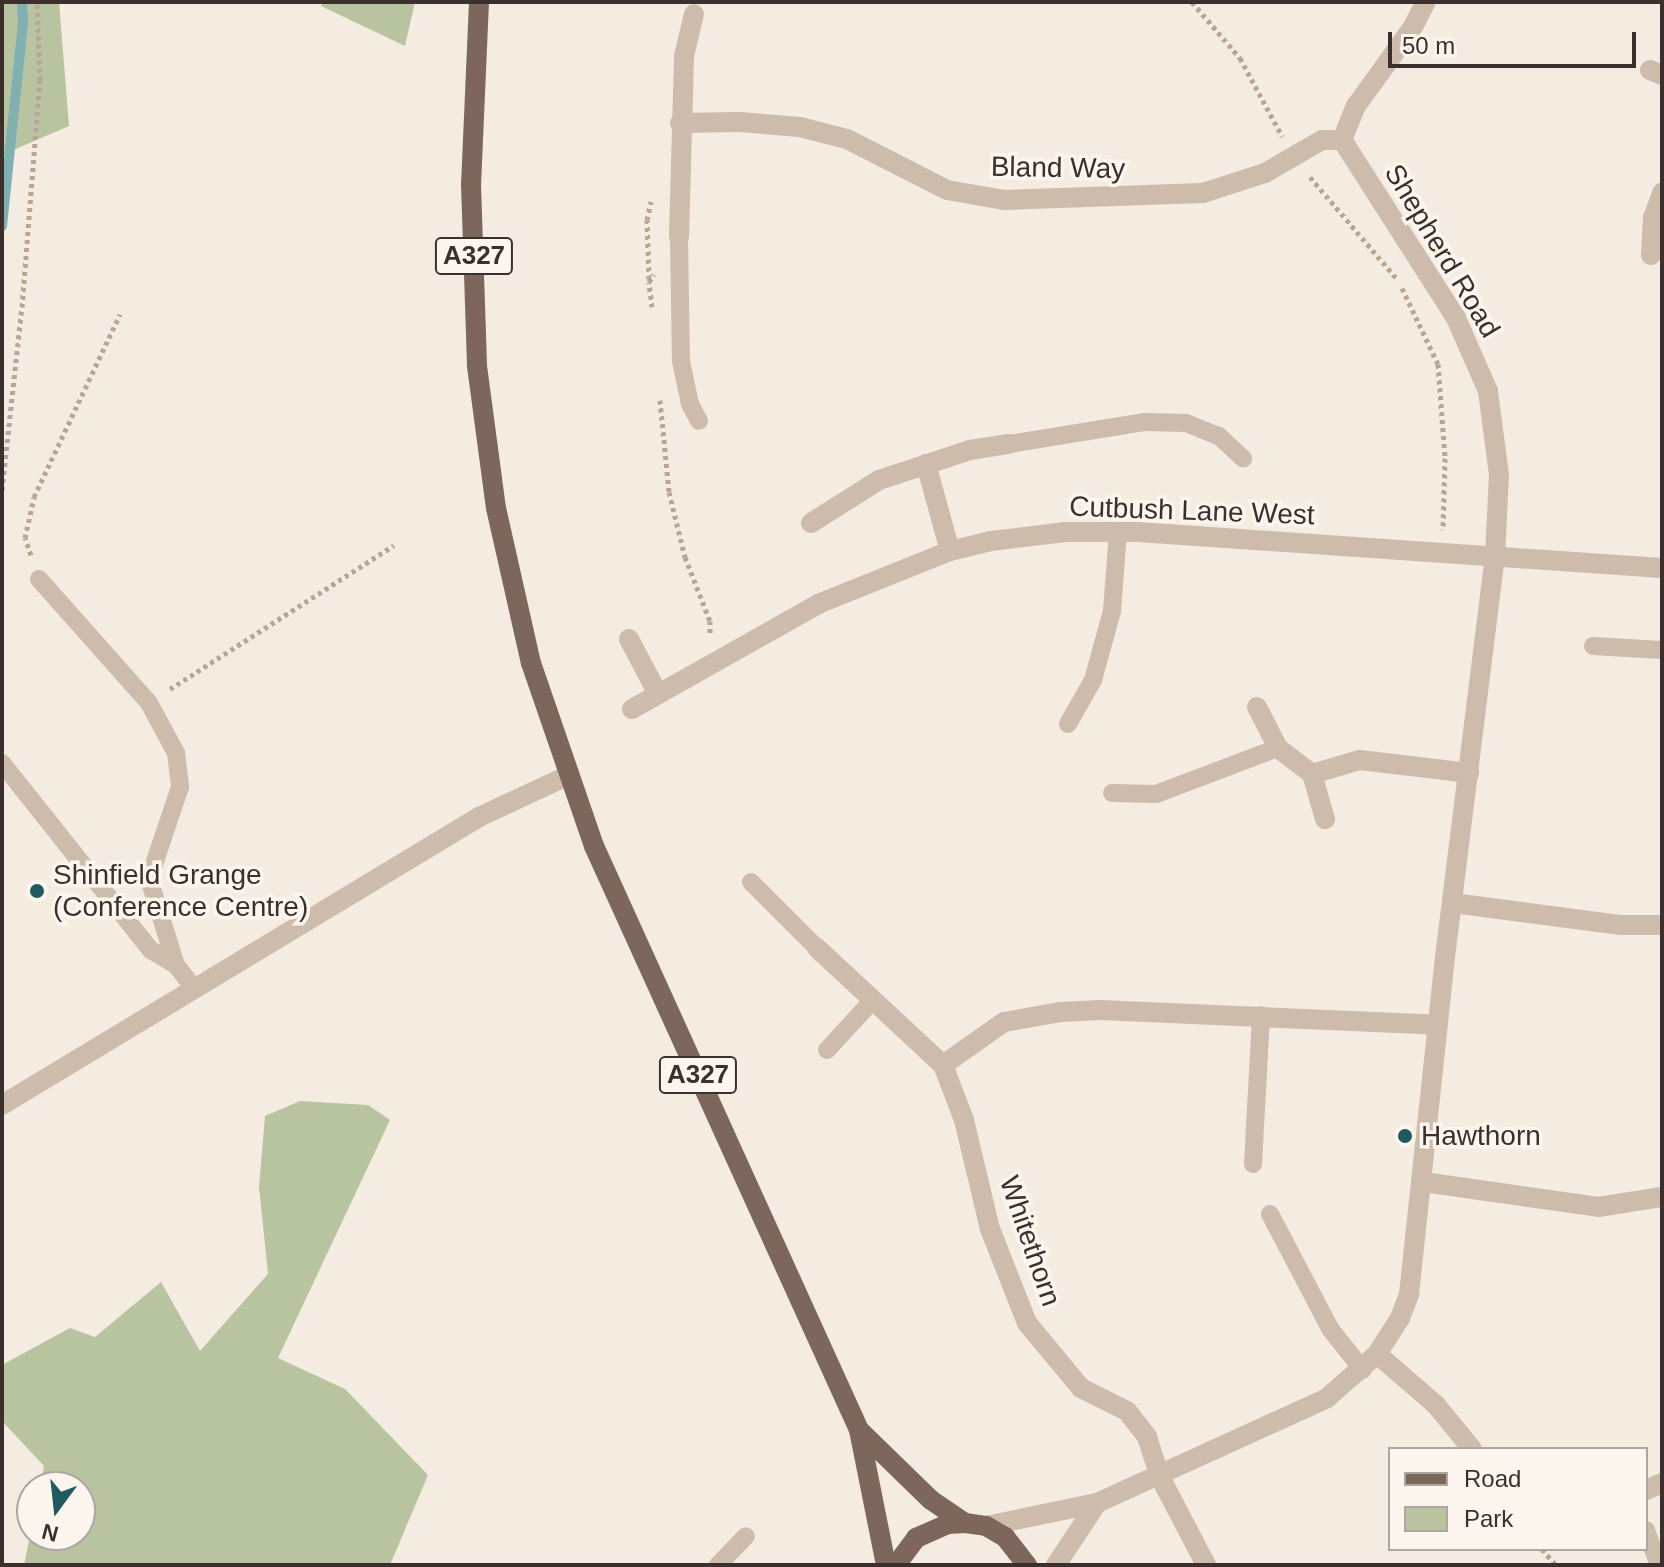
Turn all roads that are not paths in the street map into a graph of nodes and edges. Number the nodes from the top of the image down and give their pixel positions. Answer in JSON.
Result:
{"nodes":[{"id":1,"x":479,"y":2,"type":"edge"},
{"id":2,"x":1426,"y":2,"type":"edge"},
{"id":3,"x":697,"y":8,"type":"edge"},
{"id":4,"x":680,"y":123,"type":"junction"},
{"id":5,"x":1342,"y":140,"type":"junction"},
{"id":6,"x":1662,"y":193,"type":"edge"},
{"id":7,"x":679,"y":237,"type":"joint"},
{"id":8,"x":1651,"y":255,"type":"dead end"},
{"id":9,"x":699,"y":421,"type":"dead end"},
{"id":10,"x":1009,"y":444,"type":"joint"},
{"id":11,"x":1243,"y":458,"type":"dead end"},
{"id":12,"x":926,"y":464,"type":"junction"},
{"id":13,"x":811,"y":523,"type":"dead end"},
{"id":14,"x":1118,"y":532,"type":"junction"},
{"id":15,"x":950,"y":551,"type":"junction"},
{"id":16,"x":1495,"y":556,"type":"junction"},
{"id":17,"x":1662,"y":568,"type":"edge"},
{"id":18,"x":39,"y":579,"type":"road end"},
{"id":19,"x":629,"y":639,"type":"dead end"},
{"id":20,"x":1593,"y":646,"type":"dead end"},
{"id":21,"x":1662,"y":650,"type":"edge"},
{"id":22,"x":658,"y":694,"type":"junction"},
{"id":23,"x":1257,"y":707,"type":"dead end"},
{"id":24,"x":632,"y":709,"type":"dead end"},
{"id":25,"x":1068,"y":724,"type":"dead end"},
{"id":26,"x":1278,"y":748,"type":"junction"},
{"id":27,"x":2,"y":763,"type":"edge"},
{"id":28,"x":1469,"y":773,"type":"junction"},
{"id":29,"x":1312,"y":774,"type":"junction"},
{"id":30,"x":567,"y":776,"type":"junction"},
{"id":31,"x":1112,"y":793,"type":"dead end"},
{"id":32,"x":1325,"y":819,"type":"dead end"},
{"id":33,"x":751,"y":882,"type":"dead end"},
{"id":34,"x":1453,"y":903,"type":"junction"},
{"id":35,"x":1662,"y":925,"type":"edge"},
{"id":36,"x":817,"y":948,"type":"joint"},
{"id":37,"x":176,"y":965,"type":"junction"},
{"id":38,"x":194,"y":988,"type":"junction"},
{"id":39,"x":873,"y":1000,"type":"junction"},
{"id":40,"x":1261,"y":1015,"type":"junction"},
{"id":41,"x":1438,"y":1025,"type":"junction"},
{"id":42,"x":827,"y":1050,"type":"dead end"},
{"id":43,"x":943,"y":1065,"type":"junction"},
{"id":44,"x":2,"y":1105,"type":"edge"},
{"id":45,"x":1253,"y":1164,"type":"dead end"},
{"id":46,"x":1423,"y":1182,"type":"junction"},
{"id":47,"x":1662,"y":1197,"type":"edge"},
{"id":48,"x":1270,"y":1214,"type":"dead end"},
{"id":49,"x":1377,"y":1354,"type":"junction"},
{"id":50,"x":1363,"y":1370,"type":"junction"},
{"id":51,"x":859,"y":1430,"type":"junction"},
{"id":52,"x":1470,"y":1447,"type":"edge"},
{"id":53,"x":1159,"y":1475,"type":"junction"},
{"id":54,"x":1097,"y":1503,"type":"junction"},
{"id":55,"x":976,"y":1524,"type":"junction"},
{"id":56,"x":1648,"y":1535,"type":"edge"},
{"id":57,"x":746,"y":1536,"type":"dead end"},
{"id":58,"x":718,"y":1565,"type":"edge"},
{"id":59,"x":886,"y":1565,"type":"edge"},
{"id":60,"x":896,"y":1565,"type":"edge"},
{"id":61,"x":1027,"y":1565,"type":"edge"},
{"id":62,"x":1056,"y":1565,"type":"edge"},
{"id":63,"x":1206,"y":1565,"type":"edge"},
{"id":64,"x":1659,"y":1565,"type":"edge"}],
"edges":[{"from":1,"to":30,"type":"main road","number":"A327"},
{"from":2,"to":5,"type":"street"},
{"from":3,"to":4,"type":"street"},
{"from":4,"to":5,"type":"street","name":"Bland Way"},
{"from":4,"to":7,"type":"street"},
{"from":5,"to":16,"type":"street","name":"Shepherd Road"},
{"from":6,"to":8,"type":"street"},
{"from":7,"to":9,"type":"lane"},
{"from":10,"to":11,"type":"lane"},
{"from":10,"to":12,"type":"street"},
{"from":12,"to":13,"type":"street"},
{"from":12,"to":15,"type":"street"},
{"from":14,"to":15,"type":"street","name":"Cutbush Lane West"},
{"from":14,"to":16,"type":"street","name":"Cutbush Lane West"},
{"from":14,"to":25,"type":"lane"},
{"from":15,"to":22,"type":"street","name":"Cutbush Lane West"},
{"from":16,"to":17,"type":"street","name":"Cutbush Lane West"},
{"from":16,"to":28,"type":"street"},
{"from":18,"to":37,"type":"lane"},
{"from":19,"to":22,"type":"street"},
{"from":20,"to":21,"type":"lane"},
{"from":22,"to":24,"type":"street","name":"Cutbush Lane West"},
{"from":23,"to":26,"type":"street"},
{"from":26,"to":29,"type":"street"},
{"from":26,"to":31,"type":"lane"},
{"from":27,"to":37,"type":"lane"},
{"from":28,"to":29,"type":"street"},
{"from":28,"to":34,"type":"street"},
{"from":29,"to":32,"type":"street"},
{"from":30,"to":38,"type":"street"},
{"from":30,"to":51,"type":"main road","number":"A327"},
{"from":33,"to":36,"type":"lane"},
{"from":34,"to":35,"type":"street"},
{"from":34,"to":41,"type":"street"},
{"from":36,"to":39,"type":"street","name":"Whitethorn"},
{"from":37,"to":38,"type":"lane"},
{"from":38,"to":44,"type":"street"},
{"from":39,"to":42,"type":"lane"},
{"from":39,"to":43,"type":"street","name":"Whitethorn"},
{"from":40,"to":41,"type":"street"},
{"from":40,"to":43,"type":"street"},
{"from":40,"to":45,"type":"lane"},
{"from":41,"to":46,"type":"street"},
{"from":43,"to":53,"type":"street","name":"Whitethorn"},
{"from":46,"to":47,"type":"street"},
{"from":46,"to":49,"type":"street"},
{"from":48,"to":50,"type":"lane"},
{"from":49,"to":50,"type":"street"},
{"from":49,"to":52,"type":"street"},
{"from":50,"to":53,"type":"street"},
{"from":51,"to":55,"type":"main road","number":"A327"},
{"from":51,"to":59,"type":"main road","number":"A327"},
{"from":53,"to":54,"type":"street"},
{"from":53,"to":63,"type":"street","name":"Whitethorn"},
{"from":54,"to":55,"type":"street"},
{"from":54,"to":62,"type":"street"},
{"from":55,"to":60,"type":"main road"},
{"from":55,"to":61,"type":"main road"},
{"from":56,"to":64,"type":"lane"},
{"from":57,"to":58,"type":"lane"}]}
